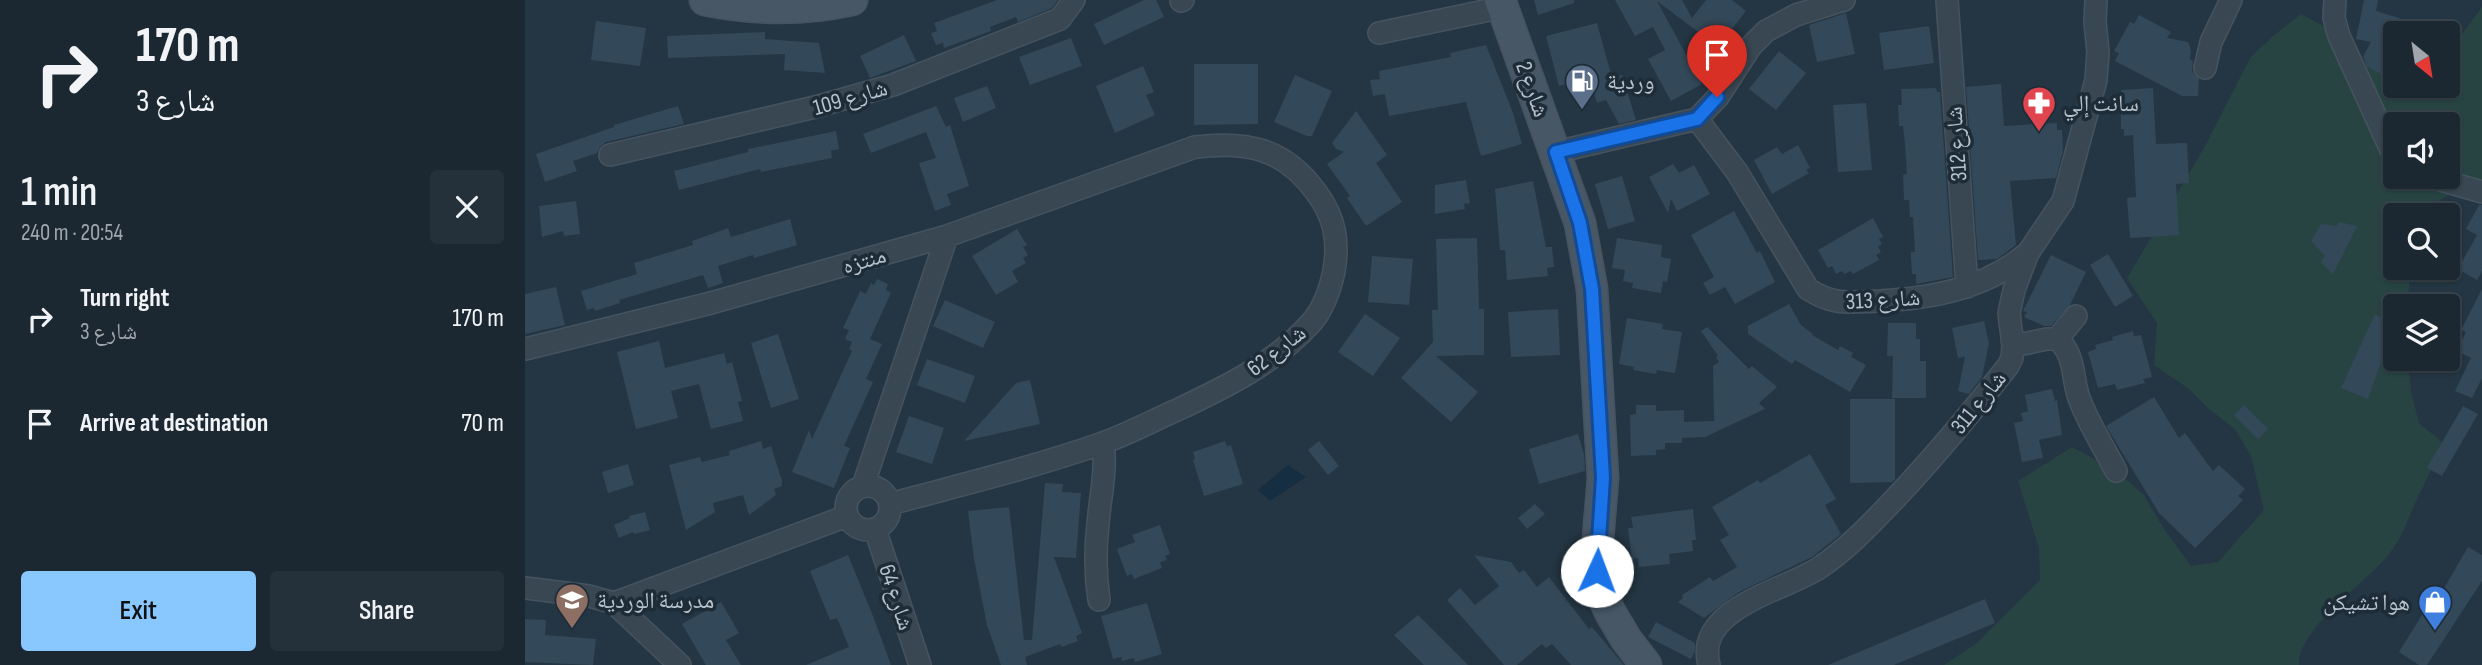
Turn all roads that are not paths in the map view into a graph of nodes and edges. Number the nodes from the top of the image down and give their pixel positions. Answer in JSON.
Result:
{"nodes":[{"id":1,"x":705,"y":0,"type":"edge"},
{"id":2,"x":852,"y":0,"type":"edge"},
{"id":3,"x":1075,"y":0,"type":"edge"},
{"id":4,"x":1844,"y":0,"type":"edge"},
{"id":5,"x":1947,"y":0,"type":"edge"},
{"id":6,"x":2096,"y":0,"type":"edge"},
{"id":7,"x":2231,"y":0,"type":"edge"},
{"id":8,"x":2335,"y":0,"type":"edge"},
{"id":9,"x":1502,"y":4,"type":"edge"},
{"id":10,"x":1379,"y":33,"type":"dead end"},
{"id":11,"x":2205,"y":68,"type":"dead end"},
{"id":12,"x":1697,"y":119,"type":"junction"},
{"id":13,"x":2383,"y":132,"type":"edge"},
{"id":14,"x":1556,"y":152,"type":"junction"},
{"id":15,"x":610,"y":155,"type":"dead end"},
{"id":16,"x":2460,"y":186,"type":"edge"},
{"id":17,"x":2482,"y":192,"type":"edge"},
{"id":18,"x":947,"y":236,"type":"junction"},
{"id":19,"x":2028,"y":253,"type":"junction"},
{"id":20,"x":1967,"y":287,"type":"junction"},
{"id":21,"x":2076,"y":316,"type":"dead end"},
{"id":22,"x":2057,"y":339,"type":"junction"},
{"id":23,"x":2013,"y":346,"type":"junction"},
{"id":24,"x":525,"y":349,"type":"edge"},
{"id":25,"x":1103,"y":443,"type":"junction"},
{"id":26,"x":2116,"y":471,"type":"dead end"},
{"id":27,"x":863,"y":486,"type":"junction"},
{"id":28,"x":890,"y":504,"type":"junction"},
{"id":29,"x":847,"y":516,"type":"junction"},
{"id":30,"x":875,"y":529,"type":"junction"},
{"id":31,"x":525,"y":588,"type":"edge"},
{"id":32,"x":1099,"y":600,"type":"dead end"},
{"id":33,"x":614,"y":603,"type":"junction"},
{"id":34,"x":680,"y":665,"type":"edge"},
{"id":35,"x":920,"y":665,"type":"edge"},
{"id":36,"x":1646,"y":665,"type":"edge"},
{"id":37,"x":1709,"y":665,"type":"edge"}],
"edges":[{"from":1,"to":2,"type":"street"},
{"from":3,"to":15,"type":"street","name":"شارع 109"},
{"from":4,"to":12,"type":"street"},
{"from":5,"to":20,"type":"street","name":"شارع 312"},
{"from":6,"to":19,"type":"street","name":"شارع 311"},
{"from":7,"to":11,"type":"street"},
{"from":8,"to":13,"type":"street"},
{"from":9,"to":10,"type":"street"},
{"from":9,"to":14,"type":"street","name":"شارع 2"},
{"from":12,"to":14,"type":"street"},
{"from":12,"to":20,"type":"street","name":"شارع 313"},
{"from":14,"to":36,"type":"street","name":"شارع 2"},
{"from":16,"to":17,"type":"street"},
{"from":18,"to":24,"type":"street","name":"منتزه"},
{"from":18,"to":25,"type":"street","name":"شارع 62"},
{"from":18,"to":27,"type":"street"},
{"from":19,"to":20,"type":"street","name":"شارع 313"},
{"from":19,"to":23,"type":"street","name":"شارع 311"},
{"from":21,"to":22,"type":"street"},
{"from":22,"to":23,"type":"street"},
{"from":22,"to":26,"type":"street"},
{"from":23,"to":37,"type":"street","name":"شارع 311"},
{"from":25,"to":28,"type":"street","name":"شارع 62"},
{"from":25,"to":32,"type":"street"},
{"from":27,"to":28,"type":"street"},
{"from":27,"to":29,"type":"street"},
{"from":28,"to":30,"type":"street"},
{"from":29,"to":30,"type":"street"},
{"from":29,"to":33,"type":"street"},
{"from":30,"to":35,"type":"street","name":"شارع 64"},
{"from":31,"to":33,"type":"street"},
{"from":33,"to":34,"type":"street"}]}
